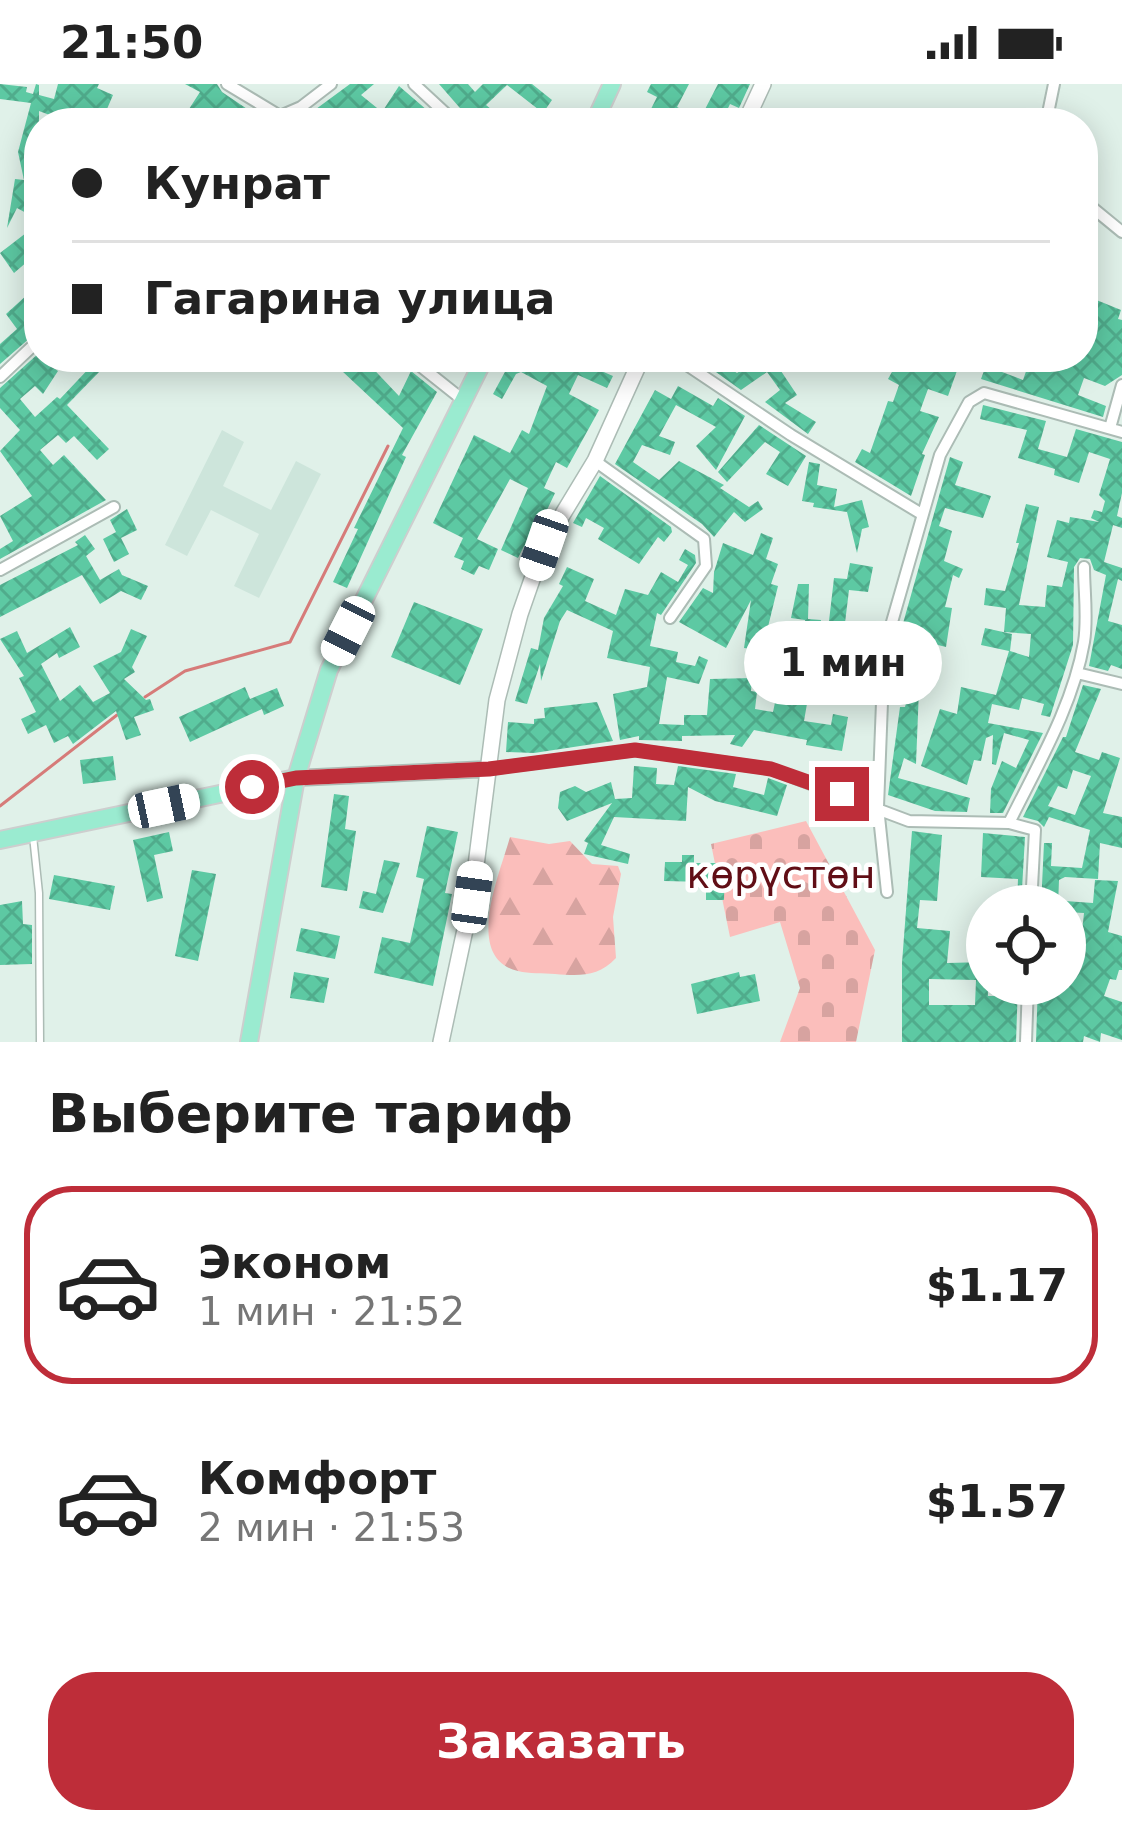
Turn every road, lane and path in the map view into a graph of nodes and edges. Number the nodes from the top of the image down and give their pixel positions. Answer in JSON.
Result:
{"nodes":[{"id":1,"x":227,"y":84,"type":"edge"},
{"id":2,"x":331,"y":84,"type":"edge"},
{"id":3,"x":415,"y":84,"type":"edge"},
{"id":4,"x":260,"y":108,"type":"edge"},
{"id":5,"x":299,"y":108,"type":"edge"},
{"id":6,"x":440,"y":108,"type":"edge"},
{"id":7,"x":1098,"y":212,"type":"edge"},
{"id":8,"x":1122,"y":232,"type":"edge"},
{"id":9,"x":24,"y":354,"type":"edge"},
{"id":10,"x":428,"y":372,"type":"edge"},
{"id":11,"x":477,"y":372,"type":"edge"},
{"id":12,"x":635,"y":372,"type":"edge"},
{"id":13,"x":698,"y":372,"type":"edge"},
{"id":14,"x":0,"y":377,"type":"edge"},
{"id":15,"x":1122,"y":385,"type":"edge"},
{"id":16,"x":463,"y":400,"type":"junction"},
{"id":17,"x":1116,"y":430,"type":"edge"},
{"id":18,"x":595,"y":461,"type":"junction"},
{"id":19,"x":114,"y":507,"type":"dead end"},
{"id":20,"x":920,"y":513,"type":"junction"},
{"id":21,"x":1084,"y":567,"type":"dead end"},
{"id":22,"x":0,"y":570,"type":"edge"},
{"id":23,"x":670,"y":618,"type":"dead end"},
{"id":24,"x":1077,"y":673,"type":"junction"},
{"id":25,"x":1122,"y":684,"type":"edge"},
{"id":26,"x":489,"y":769,"type":"junction"},
{"id":27,"x":296,"y":778,"type":"junction"},
{"id":28,"x":878,"y":807,"type":"junction"},
{"id":29,"x":1009,"y":823,"type":"junction"},
{"id":30,"x":32,"y":833,"type":"junction"},
{"id":31,"x":0,"y":840,"type":"edge"},
{"id":32,"x":1032,"y":885,"type":"edge"},
{"id":33,"x":887,"y":892,"type":"dead end"},
{"id":34,"x":1027,"y":1005,"type":"edge"},
{"id":35,"x":40,"y":1042,"type":"edge"},
{"id":36,"x":249,"y":1042,"type":"edge"},
{"id":37,"x":441,"y":1042,"type":"edge"},
{"id":38,"x":1026,"y":1042,"type":"edge"}],
"edges":[{"from":1,"to":4,"type":"street"},
{"from":2,"to":5,"type":"street"},
{"from":3,"to":6,"type":"street"},
{"from":7,"to":8,"type":"street"},
{"from":9,"to":14,"type":"street"},
{"from":10,"to":16,"type":"street"},
{"from":11,"to":16,"type":"main road"},
{"from":12,"to":18,"type":"street"},
{"from":13,"to":20,"type":"street"},
{"from":15,"to":17,"type":"street"},
{"from":16,"to":27,"type":"main road"},
{"from":17,"to":20,"type":"street"},
{"from":18,"to":23,"type":"street"},
{"from":18,"to":26,"type":"street"},
{"from":19,"to":22,"type":"street"},
{"from":20,"to":28,"type":"street"},
{"from":21,"to":24,"type":"street"},
{"from":24,"to":25,"type":"street"},
{"from":24,"to":29,"type":"street"},
{"from":26,"to":27,"type":"street"},
{"from":26,"to":28,"type":"street"},
{"from":26,"to":37,"type":"street"},
{"from":27,"to":30,"type":"main road"},
{"from":27,"to":36,"type":"main road"},
{"from":28,"to":29,"type":"street"},
{"from":28,"to":33,"type":"street"},
{"from":29,"to":32,"type":"street"},
{"from":30,"to":31,"type":"main road"},
{"from":30,"to":35,"type":"lane"},
{"from":34,"to":38,"type":"street"}]}
